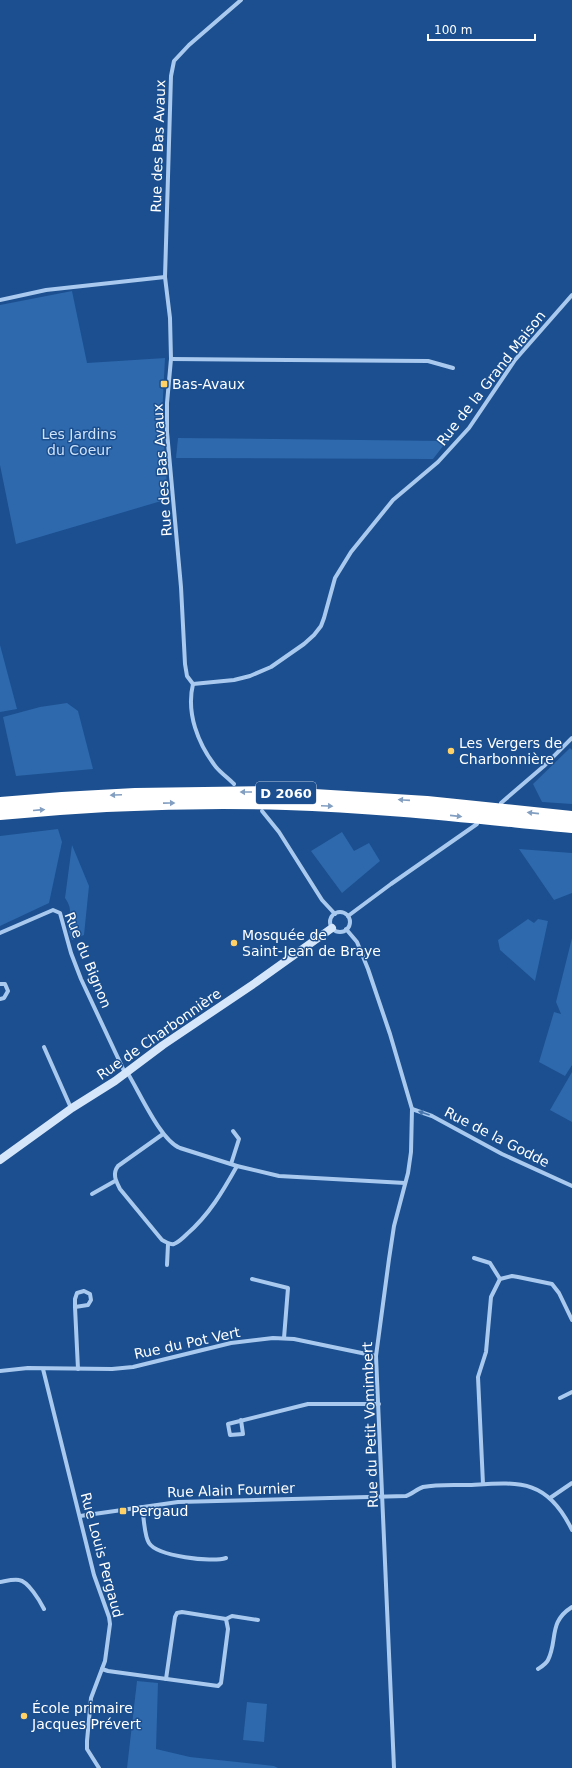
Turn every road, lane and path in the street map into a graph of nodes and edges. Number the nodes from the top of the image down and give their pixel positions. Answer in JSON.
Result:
{"nodes":[{"id":1,"x":241,"y":0,"type":"edge"},
{"id":2,"x":165,"y":277,"type":"junction"},
{"id":3,"x":572,"y":295,"type":"edge"},
{"id":4,"x":0,"y":300,"type":"edge"},
{"id":5,"x":171,"y":359,"type":"junction"},
{"id":6,"x":453,"y":368,"type":"dead end"},
{"id":7,"x":193,"y":684,"type":"junction"},
{"id":8,"x":572,"y":738,"type":"edge"},
{"id":9,"x":234,"y":784,"type":"dead end"},
{"id":10,"x":0,"y":803,"type":"edge"},
{"id":11,"x":501,"y":803,"type":"dead end"},
{"id":12,"x":262,"y":811,"type":"dead end"},
{"id":13,"x":0,"y":814,"type":"edge"},
{"id":14,"x":572,"y":817,"type":"edge"},
{"id":15,"x":477,"y":824,"type":"dead end"},
{"id":16,"x":572,"y":827,"type":"edge"},
{"id":17,"x":335,"y":914,"type":"junction"},
{"id":18,"x":348,"y":916,"type":"junction"},
{"id":19,"x":332,"y":928,"type":"junction"},
{"id":20,"x":346,"y":929,"type":"junction"},
{"id":21,"x":0,"y":933,"type":"edge"},
{"id":22,"x":0,"y":984,"type":"edge"},
{"id":23,"x":0,"y":999,"type":"edge"},
{"id":24,"x":44,"y":1047,"type":"dead end"},
{"id":25,"x":126,"y":1072,"type":"junction"},
{"id":26,"x":72,"y":1108,"type":"junction"},
{"id":27,"x":412,"y":1109,"type":"junction"},
{"id":28,"x":233,"y":1131,"type":"dead end"},
{"id":29,"x":163,"y":1134,"type":"junction"},
{"id":30,"x":0,"y":1160,"type":"edge"},
{"id":31,"x":231,"y":1164,"type":"junction"},
{"id":32,"x":237,"y":1166,"type":"junction"},
{"id":33,"x":115,"y":1181,"type":"junction"},
{"id":34,"x":405,"y":1184,"type":"junction"},
{"id":35,"x":572,"y":1186,"type":"edge"},
{"id":36,"x":92,"y":1194,"type":"dead end"},
{"id":37,"x":168,"y":1244,"type":"junction"},
{"id":38,"x":474,"y":1258,"type":"dead end"},
{"id":39,"x":167,"y":1265,"type":"dead end"},
{"id":40,"x":252,"y":1279,"type":"dead end"},
{"id":41,"x":500,"y":1279,"type":"junction"},
{"id":42,"x":76,"y":1307,"type":"junction"},
{"id":43,"x":572,"y":1320,"type":"edge"},
{"id":44,"x":284,"y":1338,"type":"junction"},
{"id":45,"x":376,"y":1356,"type":"junction"},
{"id":46,"x":43,"y":1369,"type":"junction"},
{"id":47,"x":78,"y":1369,"type":"junction"},
{"id":48,"x":0,"y":1371,"type":"edge"},
{"id":49,"x":572,"y":1392,"type":"edge"},
{"id":50,"x":560,"y":1398,"type":"dead end"},
{"id":51,"x":379,"y":1404,"type":"junction"},
{"id":52,"x":242,"y":1420,"type":"junction"},
{"id":53,"x":572,"y":1483,"type":"edge"},
{"id":54,"x":483,"y":1484,"type":"junction"},
{"id":55,"x":383,"y":1496,"type":"junction"},
{"id":56,"x":550,"y":1498,"type":"junction"},
{"id":57,"x":142,"y":1507,"type":"junction"},
{"id":58,"x":80,"y":1516,"type":"junction"},
{"id":59,"x":572,"y":1530,"type":"edge"},
{"id":60,"x":226,"y":1558,"type":"dead end"},
{"id":61,"x":0,"y":1582,"type":"edge"},
{"id":62,"x":572,"y":1607,"type":"edge"},
{"id":63,"x":44,"y":1609,"type":"dead end"},
{"id":64,"x":226,"y":1619,"type":"junction"},
{"id":65,"x":258,"y":1620,"type":"dead end"},
{"id":66,"x":102,"y":1669,"type":"junction"},
{"id":67,"x":538,"y":1669,"type":"dead end"},
{"id":68,"x":166,"y":1679,"type":"junction"},
{"id":69,"x":99,"y":1768,"type":"edge"},
{"id":70,"x":394,"y":1768,"type":"edge"}],
"edges":[{"from":1,"to":2,"type":"street","name":"Rue des Bas Avaux"},
{"from":2,"to":4,"type":"street"},
{"from":2,"to":5,"type":"street","name":"Rue des Bas Avaux"},
{"from":3,"to":7,"type":"street","name":"Rue de la Grand Maison"},
{"from":5,"to":6,"type":"street"},
{"from":5,"to":7,"type":"street","name":"Rue des Bas Avaux"},
{"from":7,"to":9,"type":"street"},
{"from":8,"to":11,"type":"street"},
{"from":14,"to":10,"type":"highway","number":"D 2060","one_way":true},
{"from":12,"to":17,"type":"street"},
{"from":13,"to":16,"type":"highway","number":"D 2060","one_way":true},
{"from":15,"to":18,"type":"street"},
{"from":17,"to":18,"type":"street"},
{"from":17,"to":19,"type":"street"},
{"from":18,"to":20,"type":"street"},
{"from":19,"to":20,"type":"street"},
{"from":19,"to":25,"type":"street","name":"Rue de Charbonnière"},
{"from":20,"to":27,"type":"street","name":"Rue du Petit Vomimbert"},
{"from":21,"to":25,"type":"street","name":"Rue du Bignon"},
{"from":22,"to":23,"type":"street"},
{"from":24,"to":26,"type":"street"},
{"from":25,"to":26,"type":"street","name":"Rue de Charbonnière"},
{"from":25,"to":29,"type":"street","name":"Rue du Bignon"},
{"from":26,"to":30,"type":"street","name":"Rue de Charbonnière"},
{"from":27,"to":34,"type":"street","name":"Rue du Petit Vomimbert"},
{"from":35,"to":27,"type":"street","name":"Rue de la Godde","one_way":true},
{"from":28,"to":31,"type":"street"},
{"from":29,"to":31,"type":"street","name":"Rue du Bignon"},
{"from":29,"to":33,"type":"street"},
{"from":31,"to":32,"type":"street","name":"Rue du Bignon"},
{"from":32,"to":34,"type":"street","name":"Rue du Bignon"},
{"from":32,"to":37,"type":"street"},
{"from":33,"to":36,"type":"street"},
{"from":33,"to":37,"type":"street"},
{"from":34,"to":45,"type":"street","name":"Rue du Petit Vomimbert"},
{"from":37,"to":39,"type":"street"},
{"from":38,"to":41,"type":"street"},
{"from":40,"to":44,"type":"street"},
{"from":41,"to":43,"type":"street"},
{"from":41,"to":54,"type":"street"},
{"from":42,"to":42,"type":"street"},
{"from":42,"to":47,"type":"street"},
{"from":44,"to":45,"type":"street","name":"Rue du Pot Vert"},
{"from":44,"to":47,"type":"street","name":"Rue du Pot Vert"},
{"from":45,"to":51,"type":"street","name":"Rue du Petit Vomimbert"},
{"from":46,"to":47,"type":"street","name":"Rue du Pot Vert"},
{"from":46,"to":48,"type":"street","name":"Rue du Pot Vert"},
{"from":46,"to":58,"type":"street","name":"Rue Louis Pergaud"},
{"from":49,"to":50,"type":"street"},
{"from":51,"to":52,"type":"street"},
{"from":51,"to":55,"type":"street","name":"Rue du Petit Vomimbert"},
{"from":52,"to":52,"type":"street"},
{"from":53,"to":56,"type":"street"},
{"from":54,"to":55,"type":"street","name":"Rue Alain Fournier"},
{"from":54,"to":56,"type":"street","name":"Rue Alain Fournier"},
{"from":55,"to":57,"type":"street","name":"Rue Alain Fournier"},
{"from":55,"to":70,"type":"street","name":"Rue du Petit Vomimbert"},
{"from":56,"to":59,"type":"street"},
{"from":57,"to":58,"type":"street","name":"Rue Alain Fournier"},
{"from":57,"to":60,"type":"street"},
{"from":58,"to":66,"type":"street","name":"Rue Louis Pergaud"},
{"from":61,"to":63,"type":"street"},
{"from":62,"to":67,"type":"street"},
{"from":64,"to":65,"type":"street"},
{"from":64,"to":68,"type":"street"},
{"from":64,"to":68,"type":"street"},
{"from":66,"to":68,"type":"street"},
{"from":66,"to":69,"type":"street","name":"Rue Louis Pergaud"}]}
